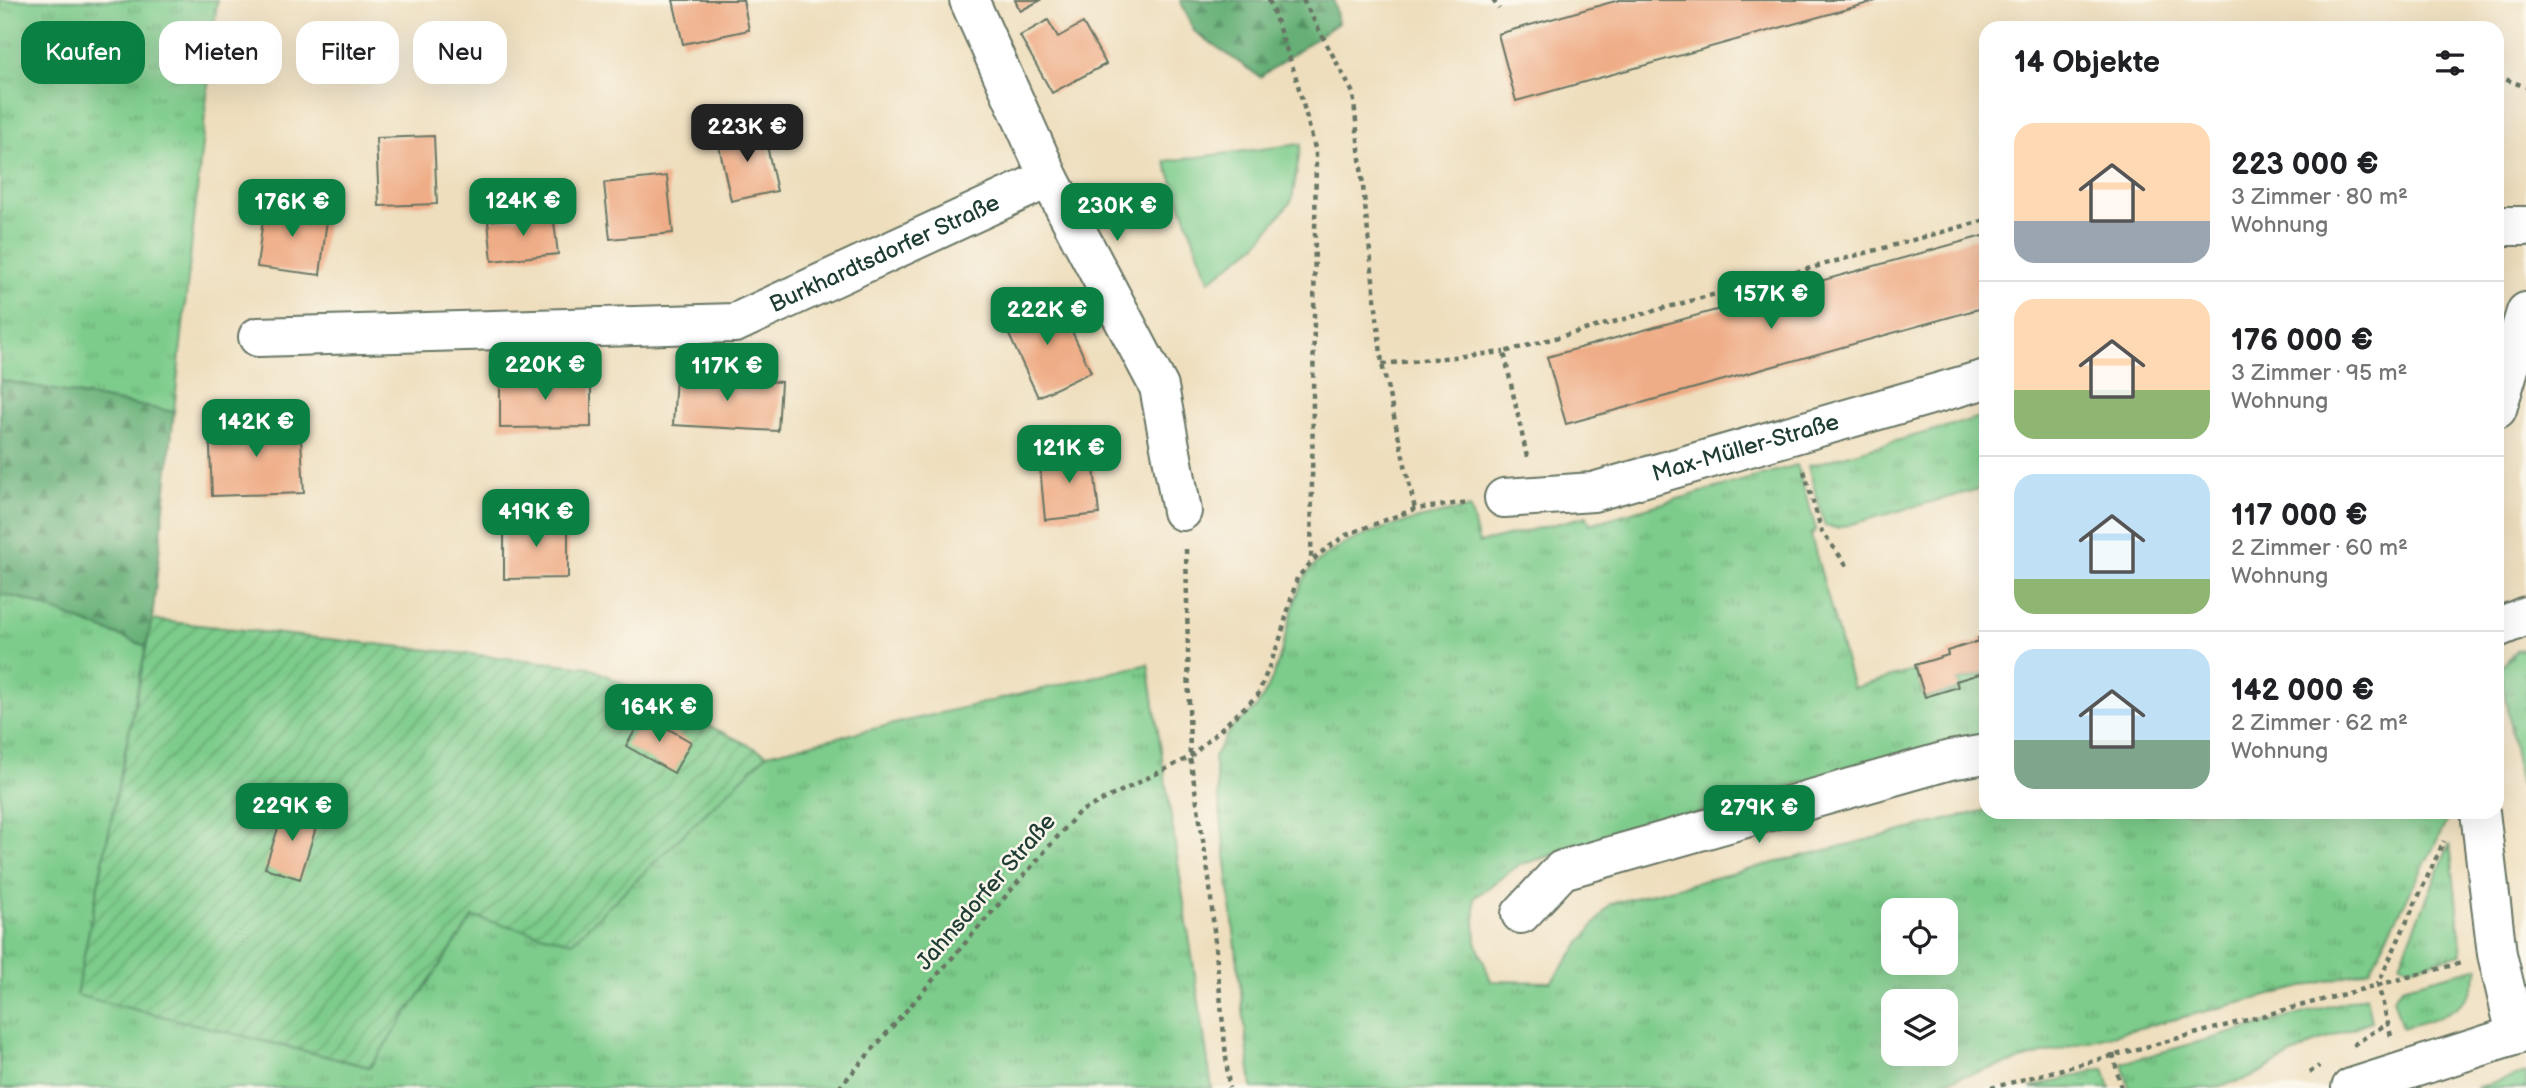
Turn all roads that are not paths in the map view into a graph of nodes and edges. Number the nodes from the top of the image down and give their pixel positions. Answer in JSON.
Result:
{"nodes":[{"id":1,"x":969,"y":0,"type":"edge"},
{"id":2,"x":1049,"y":178,"type":"junction"},
{"id":3,"x":2504,"y":226,"type":"edge"},
{"id":4,"x":2526,"y":226,"type":"edge"},
{"id":5,"x":2526,"y":312,"type":"edge"},
{"id":6,"x":258,"y":337,"type":"dead end"},
{"id":7,"x":1979,"y":381,"type":"edge"},
{"id":8,"x":2504,"y":386,"type":"edge"},
{"id":9,"x":1520,"y":497,"type":"road end"},
{"id":10,"x":1182,"y":511,"type":"road end"},
{"id":11,"x":2526,"y":616,"type":"edge"},
{"id":12,"x":2504,"y":625,"type":"edge"},
{"id":13,"x":1979,"y":755,"type":"edge"},
{"id":14,"x":2480,"y":819,"type":"edge"},
{"id":15,"x":1521,"y":915,"type":"dead end"},
{"id":16,"x":2521,"y":1033,"type":"edge"},
{"id":17,"x":2351,"y":1088,"type":"edge"}],
"edges":[{"from":1,"to":2,"type":"street"},
{"from":2,"to":6,"type":"street","name":"Burkhardtsdorfer Straße"},
{"from":2,"to":10,"type":"street"},
{"from":3,"to":4,"type":"street"},
{"from":5,"to":8,"type":"street"},
{"from":7,"to":9,"type":"street","name":"Max-Müller-Straße"},
{"from":11,"to":12,"type":"street"},
{"from":13,"to":15,"type":"street"},
{"from":14,"to":16,"type":"street"},
{"from":16,"to":17,"type":"street"}]}
